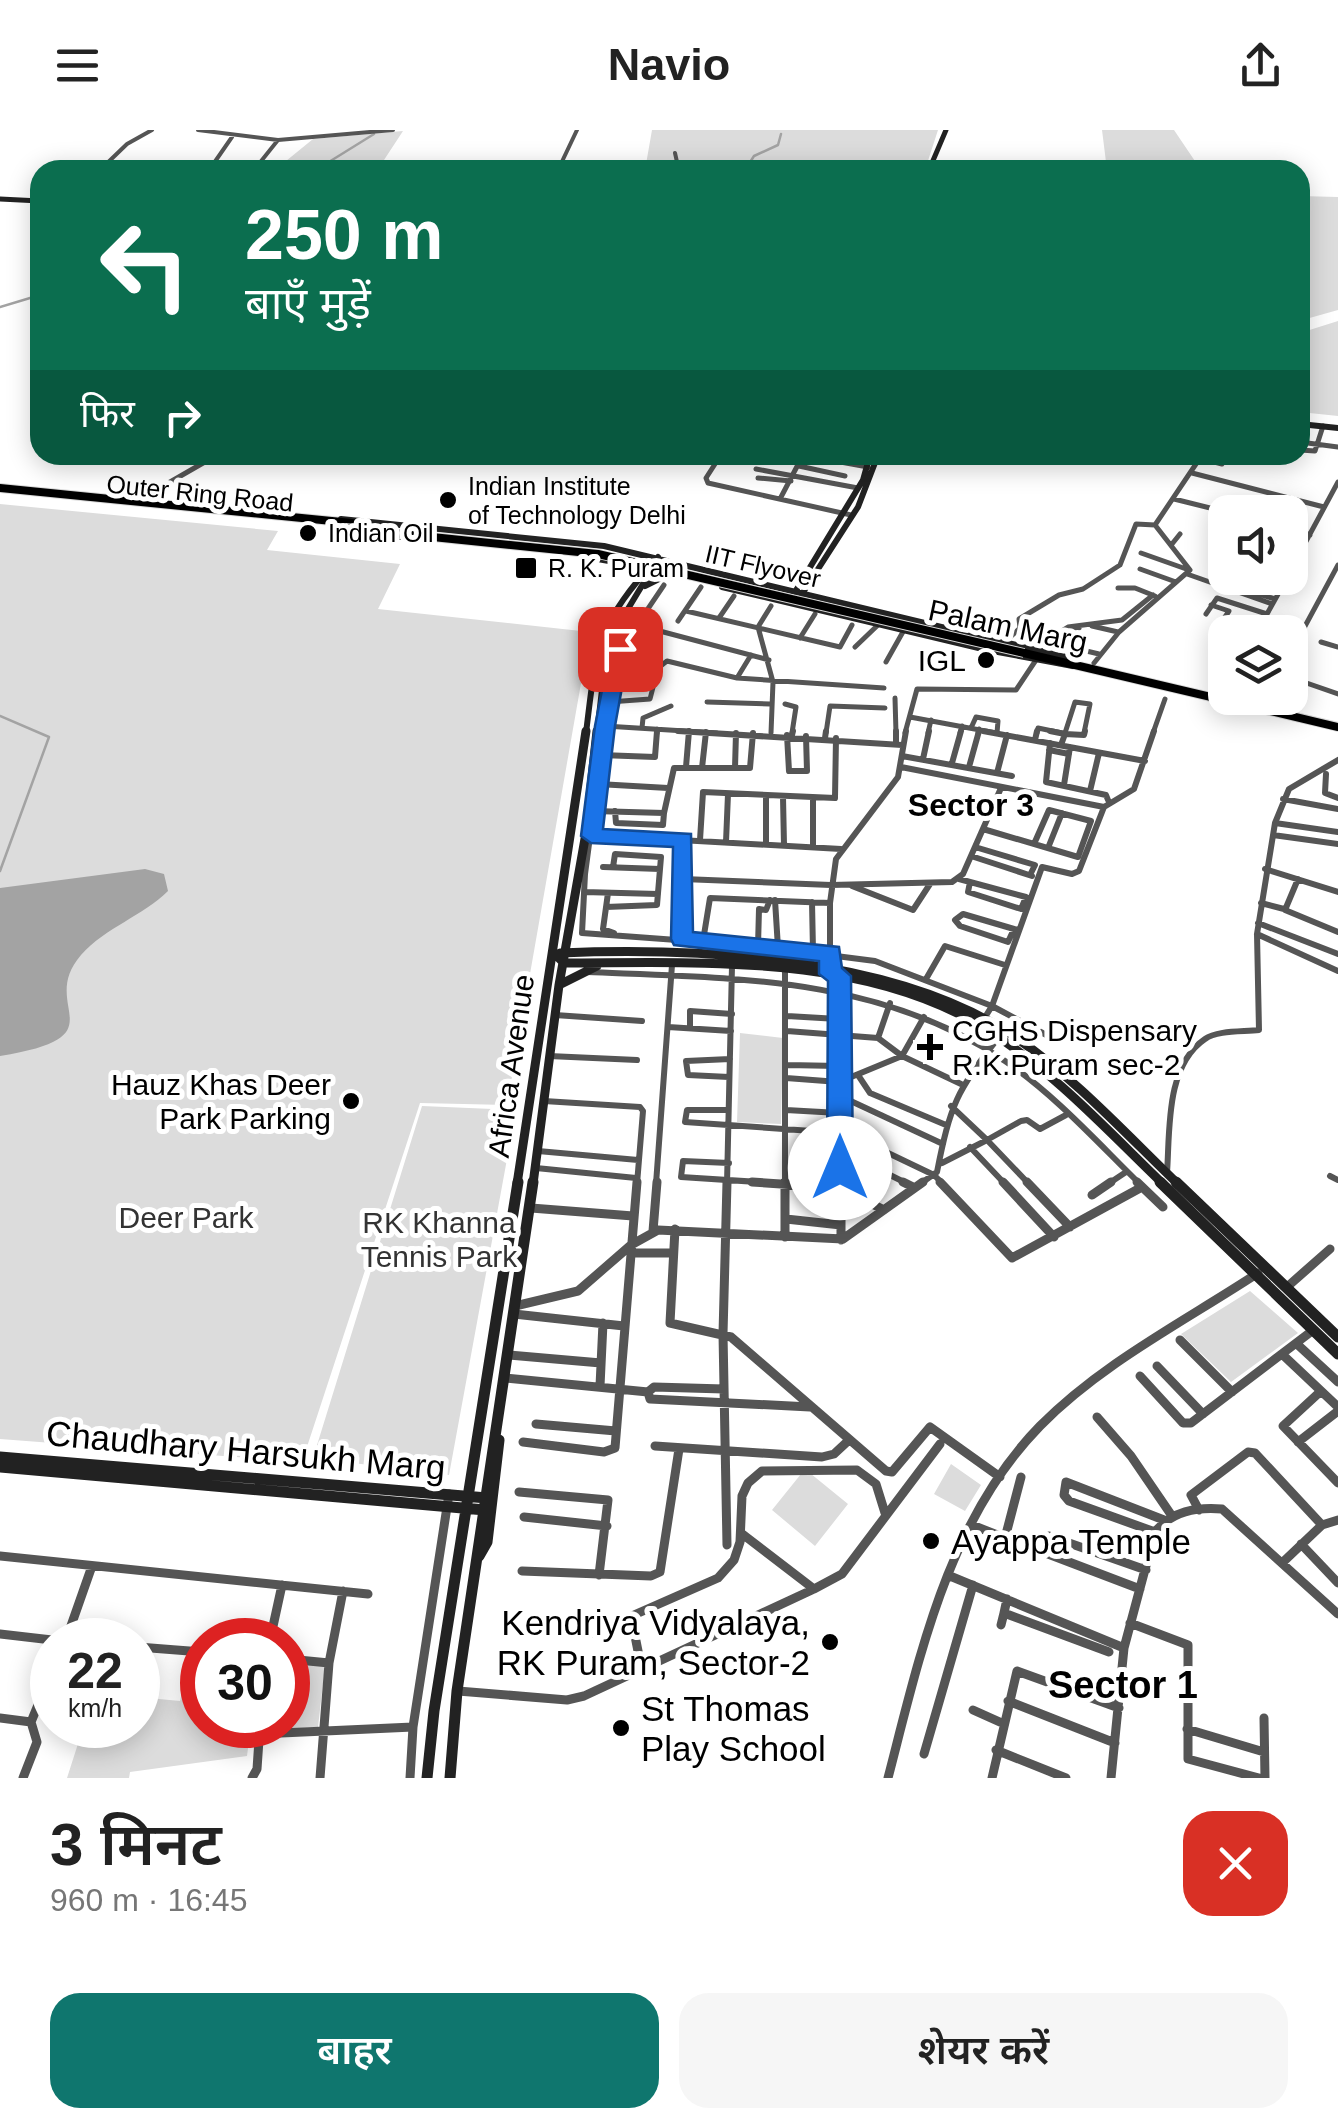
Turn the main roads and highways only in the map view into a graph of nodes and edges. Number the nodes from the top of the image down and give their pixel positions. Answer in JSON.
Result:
{"nodes":[{"id":1,"x":949,"y":130,"type":"edge"},
{"id":2,"x":936,"y":160,"type":"edge"},
{"id":3,"x":0,"y":198,"type":"edge"},
{"id":4,"x":30,"y":200,"type":"edge"},
{"id":5,"x":1310,"y":424,"type":"edge"},
{"id":6,"x":1310,"y":424,"type":"edge"},
{"id":7,"x":1338,"y":427,"type":"edge"},
{"id":8,"x":869,"y":465,"type":"edge"},
{"id":9,"x":874,"y":465,"type":"edge"},
{"id":10,"x":0,"y":490,"type":"edge"},
{"id":11,"x":857,"y":494,"type":"junction"},
{"id":12,"x":847,"y":514,"type":"junction"},
{"id":13,"x":318,"y":520,"type":"junction"},
{"id":14,"x":344,"y":526,"type":"junction"},
{"id":15,"x":621,"y":550,"type":"junction"},
{"id":16,"x":661,"y":557,"type":"junction"},
{"id":17,"x":613,"y":561,"type":"junction"},
{"id":18,"x":645,"y":568,"type":"junction"},
{"id":19,"x":669,"y":574,"type":"junction"},
{"id":20,"x":814,"y":574,"type":"junction"},
{"id":21,"x":805,"y":577,"type":"junction"},
{"id":22,"x":770,"y":583,"type":"junction"},
{"id":23,"x":636,"y":587,"type":"junction"},
{"id":24,"x":801,"y":590,"type":"junction"},
{"id":25,"x":826,"y":596,"type":"junction"},
{"id":26,"x":791,"y":603,"type":"junction"},
{"id":27,"x":860,"y":604,"type":"junction"},
{"id":28,"x":853,"y":622,"type":"junction"},
{"id":29,"x":1029,"y":650,"type":"junction"},
{"id":30,"x":1075,"y":662,"type":"junction"},
{"id":31,"x":1208,"y":689,"type":"edge"},
{"id":32,"x":1308,"y":715,"type":"edge"},
{"id":33,"x":1338,"y":724,"type":"edge"},
{"id":34,"x":561,"y":956,"type":"junction"},
{"id":35,"x":624,"y":962,"type":"junction"},
{"id":36,"x":834,"y":972,"type":"junction"},
{"id":37,"x":559,"y":985,"type":"junction"},
{"id":38,"x":981,"y":1023,"type":"junction"},
{"id":39,"x":1338,"y":1337,"type":"edge"},
{"id":40,"x":1338,"y":1354,"type":"edge"},
{"id":41,"x":496,"y":1433,"type":"junction"},
{"id":42,"x":0,"y":1457,"type":"edge"},
{"id":43,"x":0,"y":1468,"type":"edge"},
{"id":44,"x":45,"y":1470,"type":"junction"},
{"id":45,"x":470,"y":1502,"type":"junction"},
{"id":46,"x":486,"y":1504,"type":"junction"},
{"id":47,"x":477,"y":1558,"type":"junction"},
{"id":48,"x":451,"y":1776,"type":"edge"},
{"id":49,"x":427,"y":1778,"type":"edge"}],
"edges":[{"from":1,"to":2,"type":"main road"},
{"from":3,"to":4,"type":"main road"},
{"from":5,"to":7,"type":"main road"},
{"from":6,"to":7,"type":"main road"},
{"from":8,"to":11,"type":"main road"},
{"from":9,"to":11,"type":"main road"},
{"from":10,"to":13,"type":"main road","name":"Outer Ring Road"},
{"from":10,"to":14,"type":"main road","name":"Outer Ring Road"},
{"from":11,"to":12,"type":"main road"},
{"from":12,"to":20,"type":"main road"},
{"from":12,"to":21,"type":"main road"},
{"from":13,"to":14,"type":"main road","name":"IIT Flyover"},
{"from":13,"to":15,"type":"main road"},
{"from":14,"to":17,"type":"main road","name":"Palam Marg"},
{"from":14,"to":29,"type":"main road","name":"IIT Flyover","bridge":true},
{"from":15,"to":16,"type":"main road"},
{"from":15,"to":17,"type":"main road"},
{"from":16,"to":18,"type":"main road","name":"Africa Avenue"},
{"from":16,"to":22,"type":"main road","name":"Palam Marg"},
{"from":17,"to":18,"type":"main road","name":"Palam Marg"},
{"from":18,"to":19,"type":"main road","name":"Palam Marg"},
{"from":18,"to":23,"type":"main road","name":"Africa Avenue"},
{"from":19,"to":23,"type":"main road"},
{"from":19,"to":26,"type":"main road","name":"Palam Marg"},
{"from":20,"to":24,"type":"main road"},
{"from":20,"to":25,"type":"main road"},
{"from":21,"to":22,"type":"main road"},
{"from":21,"to":24,"type":"main road"},
{"from":22,"to":24,"type":"main road","name":"Palam Marg"},
{"from":23,"to":34,"type":"main road","name":"Africa Avenue"},
{"from":24,"to":25,"type":"main road","name":"Palam Marg"},
{"from":24,"to":26,"type":"main road"},
{"from":25,"to":27,"type":"main road","name":"Palam Marg"},
{"from":26,"to":28,"type":"main road","name":"Palam Marg"},
{"from":27,"to":28,"type":"main road"},
{"from":27,"to":29,"type":"main road","name":"Palam Marg"},
{"from":28,"to":30,"type":"main road","name":"Palam Marg"},
{"from":29,"to":30,"type":"main road","name":"IIT Flyover"},
{"from":30,"to":31,"type":"main road","name":"Palam Marg"},
{"from":30,"to":33,"type":"main road","name":"Palam Marg"},
{"from":32,"to":33,"type":"main road","name":"Palam Marg"},
{"from":34,"to":35,"type":"main road"},
{"from":34,"to":36,"type":"main road"},
{"from":34,"to":37,"type":"main road","name":"Africa Avenue"},
{"from":34,"to":45,"type":"main road","name":"Africa Avenue"},
{"from":35,"to":36,"type":"main road"},
{"from":35,"to":37,"type":"main road"},
{"from":36,"to":38,"type":"main road"},
{"from":37,"to":41,"type":"main road","name":"Africa Avenue"},
{"from":38,"to":39,"type":"main road"},
{"from":38,"to":40,"type":"main road"},
{"from":41,"to":46,"type":"main road","name":"Africa Avenue"},
{"from":41,"to":47,"type":"main road"},
{"from":42,"to":44,"type":"main road","name":"Chaudhary Harsukh Marg"},
{"from":43,"to":44,"type":"main road","name":"Chaudhary Harsukh Marg"},
{"from":44,"to":45,"type":"main road","name":"Chaudhary Harsukh Marg"},
{"from":45,"to":46,"type":"main road","name":"Chaudhary Harsukh Marg"},
{"from":45,"to":49,"type":"main road","name":"Africa Avenue"},
{"from":46,"to":47,"type":"main road","name":"Africa Avenue"},
{"from":47,"to":48,"type":"main road","name":"Africa Avenue"}]}
